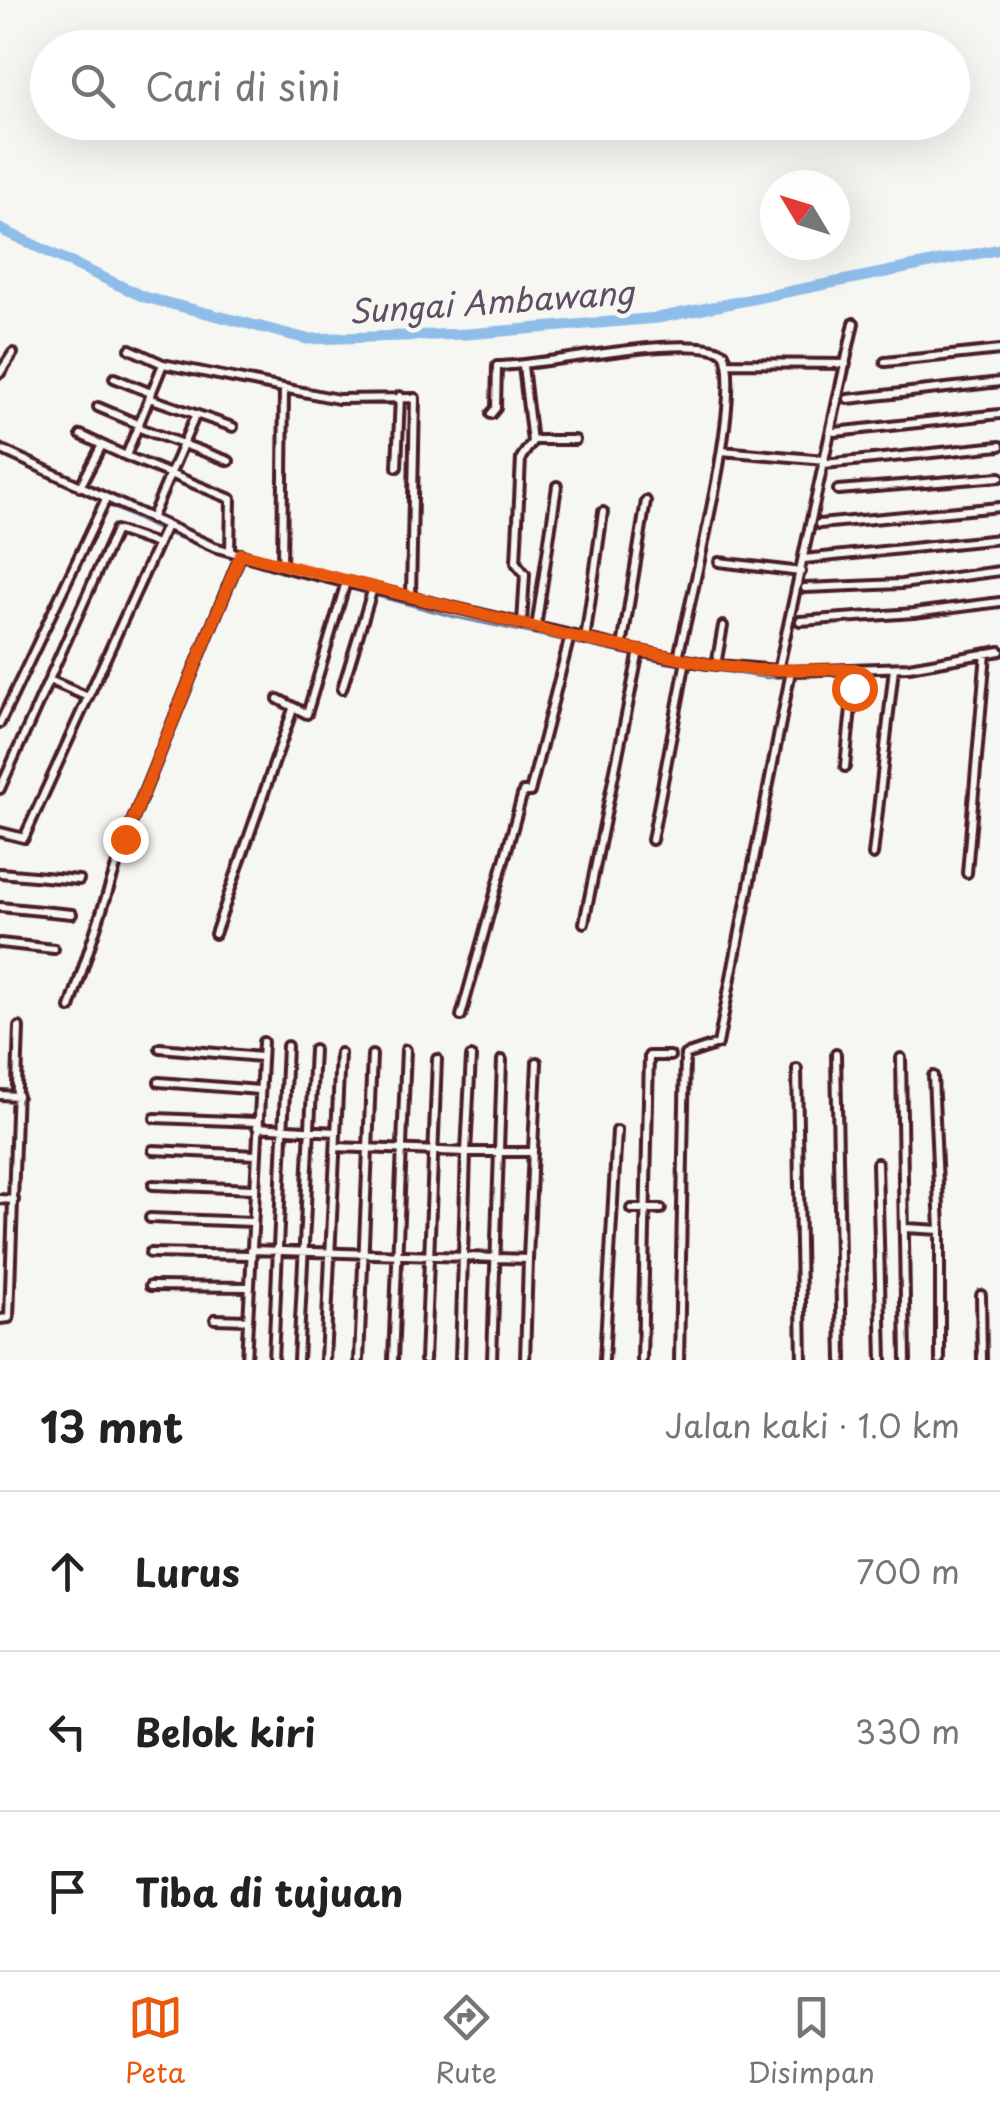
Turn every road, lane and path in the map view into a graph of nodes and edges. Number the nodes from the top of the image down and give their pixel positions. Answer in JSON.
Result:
{"nodes":[{"id":1,"x":854,"y":323,"type":"dead end"},
{"id":2,"x":130,"y":349,"type":"dead end"},
{"id":3,"x":1000,"y":350,"type":"edge"},
{"id":4,"x":13,"y":353,"type":"dead end"},
{"id":5,"x":885,"y":362,"type":"dead end"},
{"id":6,"x":728,"y":363,"type":"junction"},
{"id":7,"x":846,"y":364,"type":"junction"},
{"id":8,"x":166,"y":365,"type":"junction"},
{"id":9,"x":523,"y":366,"type":"junction"},
{"id":10,"x":0,"y":373,"type":"edge"},
{"id":11,"x":114,"y":378,"type":"dead end"},
{"id":12,"x":1000,"y":382,"type":"edge"},
{"id":13,"x":284,"y":390,"type":"junction"},
{"id":14,"x":150,"y":396,"type":"junction"},
{"id":15,"x":400,"y":396,"type":"junction"},
{"id":16,"x":848,"y":399,"type":"dead end"},
{"id":17,"x":98,"y":407,"type":"dead end"},
{"id":18,"x":196,"y":414,"type":"junction"},
{"id":19,"x":490,"y":414,"type":"dead end"},
{"id":20,"x":1000,"y":414,"type":"edge"},
{"id":21,"x":140,"y":427,"type":"junction"},
{"id":22,"x":233,"y":428,"type":"dead end"},
{"id":23,"x":835,"y":432,"type":"dead end"},
{"id":24,"x":81,"y":435,"type":"dead end"},
{"id":25,"x":532,"y":440,"type":"junction"},
{"id":26,"x":575,"y":440,"type":"dead end"},
{"id":27,"x":102,"y":445,"type":"junction"},
{"id":28,"x":183,"y":445,"type":"junction"},
{"id":29,"x":1000,"y":446,"type":"edge"},
{"id":30,"x":0,"y":449,"type":"edge"},
{"id":31,"x":722,"y":451,"type":"junction"},
{"id":32,"x":126,"y":456,"type":"junction"},
{"id":33,"x":229,"y":462,"type":"dead end"},
{"id":34,"x":824,"y":462,"type":"junction"},
{"id":35,"x":398,"y":467,"type":"dead end"},
{"id":36,"x":170,"y":476,"type":"junction"},
{"id":37,"x":1000,"y":478,"type":"edge"},
{"id":38,"x":557,"y":486,"type":"dead end"},
{"id":39,"x":80,"y":487,"type":"junction"},
{"id":40,"x":838,"y":490,"type":"dead end"},
{"id":41,"x":106,"y":499,"type":"junction"},
{"id":42,"x":646,"y":501,"type":"dead end"},
{"id":43,"x":1000,"y":508,"type":"edge"},
{"id":44,"x":603,"y":512,"type":"dead end"},
{"id":45,"x":151,"y":519,"type":"junction"},
{"id":46,"x":819,"y":524,"type":"dead end"},
{"id":47,"x":166,"y":526,"type":"junction"},
{"id":48,"x":1000,"y":539,"type":"edge"},
{"id":49,"x":157,"y":544,"type":"junction"},
{"id":50,"x":230,"y":551,"type":"junction"},
{"id":51,"x":241,"y":554,"type":"junction"},
{"id":52,"x":804,"y":559,"type":"junction"},
{"id":53,"x":719,"y":562,"type":"dead end"},
{"id":54,"x":282,"y":566,"type":"junction"},
{"id":55,"x":1000,"y":570,"type":"edge"},
{"id":56,"x":800,"y":572,"type":"junction"},
{"id":57,"x":346,"y":582,"type":"junction"},
{"id":58,"x":373,"y":588,"type":"junction"},
{"id":59,"x":805,"y":588,"type":"dead end"},
{"id":60,"x":411,"y":596,"type":"junction"},
{"id":61,"x":1000,"y":602,"type":"edge"},
{"id":62,"x":800,"y":621,"type":"dead end"},
{"id":63,"x":522,"y":624,"type":"junction"},
{"id":64,"x":723,"y":626,"type":"dead end"},
{"id":65,"x":536,"y":628,"type":"junction"},
{"id":66,"x":570,"y":636,"type":"junction"},
{"id":67,"x":585,"y":640,"type":"junction"},
{"id":68,"x":622,"y":647,"type":"junction"},
{"id":69,"x":1000,"y":649,"type":"edge"},
{"id":70,"x":639,"y":650,"type":"junction"},
{"id":71,"x":986,"y":654,"type":"junction"},
{"id":72,"x":682,"y":659,"type":"junction"},
{"id":73,"x":716,"y":665,"type":"junction"},
{"id":74,"x":894,"y":668,"type":"junction"},
{"id":75,"x":855,"y":669,"type":"junction"},
{"id":76,"x":778,"y":670,"type":"junction"},
{"id":77,"x":791,"y":671,"type":"junction"},
{"id":78,"x":49,"y":680,"type":"junction"},
{"id":79,"x":342,"y":689,"type":"dead end"},
{"id":80,"x":88,"y":697,"type":"junction"},
{"id":81,"x":278,"y":699,"type":"dead end"},
{"id":82,"x":293,"y":708,"type":"junction"},
{"id":83,"x":0,"y":723,"type":"edge"},
{"id":84,"x":845,"y":767,"type":"dead end"},
{"id":85,"x":0,"y":789,"type":"edge"},
{"id":86,"x":0,"y":832,"type":"edge"},
{"id":87,"x":652,"y":840,"type":"dead end"},
{"id":88,"x":874,"y":855,"type":"dead end"},
{"id":89,"x":0,"y":873,"type":"edge"},
{"id":90,"x":966,"y":873,"type":"dead end"},
{"id":91,"x":79,"y":880,"type":"dead end"},
{"id":92,"x":0,"y":907,"type":"edge"},
{"id":93,"x":72,"y":914,"type":"dead end"},
{"id":94,"x":584,"y":922,"type":"dead end"},
{"id":95,"x":215,"y":934,"type":"dead end"},
{"id":96,"x":0,"y":943,"type":"edge"},
{"id":97,"x":54,"y":949,"type":"dead end"},
{"id":98,"x":70,"y":1008,"type":"dead end"},
{"id":99,"x":461,"y":1016,"type":"dead end"},
{"id":100,"x":19,"y":1027,"type":"dead end"},
{"id":101,"x":262,"y":1042,"type":"dead end"},
{"id":102,"x":287,"y":1046,"type":"dead end"},
{"id":103,"x":160,"y":1048,"type":"dead end"},
{"id":104,"x":314,"y":1050,"type":"dead end"},
{"id":105,"x":406,"y":1050,"type":"dead end"},
{"id":106,"x":340,"y":1053,"type":"dead end"},
{"id":107,"x":836,"y":1054,"type":"dead end"},
{"id":108,"x":372,"y":1055,"type":"dead end"},
{"id":109,"x":670,"y":1056,"type":"dead end"},
{"id":110,"x":262,"y":1057,"type":"junction"},
{"id":111,"x":471,"y":1057,"type":"dead end"},
{"id":112,"x":901,"y":1058,"type":"dead end"},
{"id":113,"x":437,"y":1059,"type":"dead end"},
{"id":114,"x":502,"y":1060,"type":"dead end"},
{"id":115,"x":537,"y":1062,"type":"dead end"},
{"id":116,"x":797,"y":1070,"type":"dead end"},
{"id":117,"x":933,"y":1076,"type":"dead end"},
{"id":118,"x":159,"y":1082,"type":"dead end"},
{"id":119,"x":259,"y":1090,"type":"junction"},
{"id":120,"x":0,"y":1095,"type":"edge"},
{"id":121,"x":18,"y":1096,"type":"junction"},
{"id":122,"x":156,"y":1118,"type":"dead end"},
{"id":123,"x":257,"y":1124,"type":"junction"},
{"id":124,"x":283,"y":1128,"type":"junction"},
{"id":125,"x":309,"y":1130,"type":"junction"},
{"id":126,"x":617,"y":1131,"type":"dead end"},
{"id":127,"x":336,"y":1132,"type":"junction"},
{"id":128,"x":336,"y":1148,"type":"junction"},
{"id":129,"x":368,"y":1149,"type":"junction"},
{"id":130,"x":153,"y":1150,"type":"dead end"},
{"id":131,"x":400,"y":1151,"type":"junction"},
{"id":132,"x":499,"y":1151,"type":"junction"},
{"id":133,"x":433,"y":1152,"type":"junction"},
{"id":134,"x":466,"y":1152,"type":"junction"},
{"id":135,"x":532,"y":1152,"type":"junction"},
{"id":136,"x":256,"y":1155,"type":"junction"},
{"id":137,"x":877,"y":1163,"type":"dead end"},
{"id":138,"x":153,"y":1185,"type":"dead end"},
{"id":139,"x":254,"y":1189,"type":"junction"},
{"id":140,"x":0,"y":1199,"type":"edge"},
{"id":141,"x":14,"y":1200,"type":"junction"},
{"id":142,"x":631,"y":1209,"type":"dead end"},
{"id":143,"x":646,"y":1210,"type":"junction"},
{"id":144,"x":660,"y":1210,"type":"dead end"},
{"id":145,"x":150,"y":1218,"type":"dead end"},
{"id":146,"x":252,"y":1222,"type":"junction"},
{"id":147,"x":906,"y":1228,"type":"junction"},
{"id":148,"x":940,"y":1230,"type":"junction"},
{"id":149,"x":276,"y":1252,"type":"junction"},
{"id":150,"x":150,"y":1253,"type":"dead end"},
{"id":151,"x":251,"y":1253,"type":"junction"},
{"id":152,"x":302,"y":1253,"type":"junction"},
{"id":153,"x":330,"y":1254,"type":"junction"},
{"id":154,"x":362,"y":1255,"type":"junction"},
{"id":155,"x":396,"y":1255,"type":"junction"},
{"id":156,"x":428,"y":1257,"type":"junction"},
{"id":157,"x":460,"y":1258,"type":"junction"},
{"id":158,"x":496,"y":1259,"type":"junction"},
{"id":159,"x":528,"y":1259,"type":"junction"},
{"id":160,"x":150,"y":1286,"type":"dead end"},
{"id":161,"x":248,"y":1288,"type":"junction"},
{"id":162,"x":981,"y":1295,"type":"dead end"},
{"id":163,"x":0,"y":1319,"type":"edge"},
{"id":164,"x":215,"y":1319,"type":"dead end"},
{"id":165,"x":247,"y":1320,"type":"junction"},
{"id":166,"x":246,"y":1360,"type":"edge"},
{"id":167,"x":274,"y":1360,"type":"edge"},
{"id":168,"x":298,"y":1360,"type":"edge"},
{"id":169,"x":325,"y":1360,"type":"edge"},
{"id":170,"x":359,"y":1360,"type":"edge"},
{"id":171,"x":393,"y":1360,"type":"edge"},
{"id":172,"x":425,"y":1360,"type":"edge"},
{"id":173,"x":460,"y":1360,"type":"edge"},
{"id":174,"x":492,"y":1360,"type":"edge"},
{"id":175,"x":525,"y":1360,"type":"edge"},
{"id":176,"x":604,"y":1360,"type":"edge"},
{"id":177,"x":642,"y":1360,"type":"edge"},
{"id":178,"x":679,"y":1360,"type":"edge"},
{"id":179,"x":802,"y":1360,"type":"edge"},
{"id":180,"x":842,"y":1360,"type":"edge"},
{"id":181,"x":882,"y":1360,"type":"edge"},
{"id":182,"x":906,"y":1360,"type":"edge"},
{"id":183,"x":940,"y":1360,"type":"edge"},
{"id":184,"x":982,"y":1360,"type":"edge"}],
"edges":[{"from":1,"to":7,"type":"street"},
{"from":2,"to":8,"type":"street"},
{"from":3,"to":5,"type":"street"},
{"from":4,"to":10,"type":"street"},
{"from":6,"to":7,"type":"street"},
{"from":6,"to":9,"type":"street"},
{"from":6,"to":31,"type":"street"},
{"from":7,"to":34,"type":"street"},
{"from":8,"to":13,"type":"street"},
{"from":8,"to":14,"type":"street"},
{"from":9,"to":19,"type":"street"},
{"from":9,"to":25,"type":"street"},
{"from":11,"to":14,"type":"street"},
{"from":12,"to":16,"type":"street"},
{"from":13,"to":15,"type":"street"},
{"from":13,"to":54,"type":"street"},
{"from":14,"to":18,"type":"street"},
{"from":14,"to":21,"type":"street"},
{"from":15,"to":35,"type":"street"},
{"from":15,"to":60,"type":"street"},
{"from":17,"to":21,"type":"street"},
{"from":18,"to":22,"type":"street"},
{"from":18,"to":28,"type":"street"},
{"from":20,"to":23,"type":"street"},
{"from":21,"to":28,"type":"street"},
{"from":21,"to":32,"type":"street"},
{"from":24,"to":27,"type":"street"},
{"from":25,"to":26,"type":"street"},
{"from":25,"to":63,"type":"street"},
{"from":27,"to":32,"type":"street"},
{"from":27,"to":39,"type":"street"},
{"from":28,"to":33,"type":"street"},
{"from":28,"to":36,"type":"street"},
{"from":29,"to":34,"type":"street"},
{"from":30,"to":39,"type":"street"},
{"from":31,"to":34,"type":"street"},
{"from":31,"to":72,"type":"street"},
{"from":32,"to":36,"type":"street"},
{"from":34,"to":52,"type":"street"},
{"from":36,"to":45,"type":"street"},
{"from":36,"to":50,"type":"street"},
{"from":37,"to":40,"type":"street"},
{"from":38,"to":65,"type":"street"},
{"from":39,"to":41,"type":"street"},
{"from":41,"to":45,"type":"street"},
{"from":41,"to":83,"type":"street"},
{"from":42,"to":68,"type":"street"},
{"from":43,"to":46,"type":"street"},
{"from":44,"to":67,"type":"street"},
{"from":45,"to":47,"type":"street"},
{"from":47,"to":49,"type":"street"},
{"from":47,"to":50,"type":"street"},
{"from":48,"to":52,"type":"street"},
{"from":49,"to":78,"type":"street"},
{"from":49,"to":80,"type":"street"},
{"from":50,"to":51,"type":"street"},
{"from":51,"to":54,"type":"street"},
{"from":51,"to":98,"type":"street"},
{"from":52,"to":56,"type":"street"},
{"from":53,"to":56,"type":"street"},
{"from":54,"to":57,"type":"street"},
{"from":55,"to":59,"type":"street"},
{"from":56,"to":76,"type":"street"},
{"from":57,"to":58,"type":"street"},
{"from":57,"to":82,"type":"street"},
{"from":58,"to":60,"type":"street"},
{"from":58,"to":79,"type":"street"},
{"from":60,"to":63,"type":"street"},
{"from":61,"to":62,"type":"street"},
{"from":63,"to":65,"type":"street"},
{"from":64,"to":73,"type":"street"},
{"from":65,"to":66,"type":"street"},
{"from":66,"to":67,"type":"street"},
{"from":66,"to":99,"type":"street"},
{"from":67,"to":68,"type":"street"},
{"from":68,"to":70,"type":"street"},
{"from":69,"to":71,"type":"street"},
{"from":70,"to":72,"type":"street"},
{"from":70,"to":94,"type":"street"},
{"from":71,"to":74,"type":"street"},
{"from":71,"to":90,"type":"street"},
{"from":72,"to":73,"type":"street"},
{"from":72,"to":87,"type":"street"},
{"from":73,"to":76,"type":"street"},
{"from":74,"to":75,"type":"street"},
{"from":74,"to":88,"type":"street"},
{"from":75,"to":77,"type":"street"},
{"from":75,"to":84,"type":"street"},
{"from":76,"to":77,"type":"street"},
{"from":77,"to":178,"type":"street"},
{"from":78,"to":80,"type":"street"},
{"from":78,"to":85,"type":"street"},
{"from":80,"to":86,"type":"street"},
{"from":81,"to":82,"type":"street"},
{"from":82,"to":95,"type":"street"},
{"from":89,"to":91,"type":"street"},
{"from":92,"to":93,"type":"street"},
{"from":96,"to":97,"type":"street"},
{"from":100,"to":121,"type":"street"},
{"from":101,"to":110,"type":"street"},
{"from":102,"to":124,"type":"street"},
{"from":103,"to":110,"type":"street"},
{"from":104,"to":125,"type":"street"},
{"from":105,"to":131,"type":"street"},
{"from":106,"to":127,"type":"street"},
{"from":107,"to":180,"type":"street"},
{"from":108,"to":129,"type":"street"},
{"from":109,"to":143,"type":"street"},
{"from":110,"to":119,"type":"street"},
{"from":111,"to":134,"type":"street"},
{"from":112,"to":147,"type":"street"},
{"from":113,"to":133,"type":"street"},
{"from":114,"to":132,"type":"street"},
{"from":115,"to":135,"type":"street"},
{"from":116,"to":179,"type":"street"},
{"from":117,"to":148,"type":"street"},
{"from":118,"to":119,"type":"street"},
{"from":119,"to":123,"type":"street"},
{"from":120,"to":121,"type":"street"},
{"from":121,"to":141,"type":"street"},
{"from":122,"to":123,"type":"street"},
{"from":123,"to":124,"type":"street"},
{"from":123,"to":136,"type":"street"},
{"from":124,"to":125,"type":"street"},
{"from":124,"to":149,"type":"street"},
{"from":125,"to":127,"type":"street"},
{"from":125,"to":152,"type":"street"},
{"from":126,"to":176,"type":"street"},
{"from":127,"to":128,"type":"street"},
{"from":128,"to":129,"type":"street"},
{"from":128,"to":153,"type":"street"},
{"from":129,"to":131,"type":"street"},
{"from":129,"to":154,"type":"street"},
{"from":130,"to":136,"type":"street"},
{"from":131,"to":133,"type":"street"},
{"from":131,"to":155,"type":"street"},
{"from":132,"to":134,"type":"street"},
{"from":132,"to":135,"type":"street"},
{"from":132,"to":158,"type":"street"},
{"from":133,"to":134,"type":"street"},
{"from":133,"to":156,"type":"street"},
{"from":134,"to":157,"type":"street"},
{"from":135,"to":159,"type":"street"},
{"from":136,"to":139,"type":"street"},
{"from":137,"to":181,"type":"street"},
{"from":138,"to":139,"type":"street"},
{"from":139,"to":146,"type":"street"},
{"from":140,"to":141,"type":"street"},
{"from":141,"to":163,"type":"street"},
{"from":142,"to":143,"type":"street"},
{"from":143,"to":144,"type":"street"},
{"from":143,"to":177,"type":"street"},
{"from":145,"to":146,"type":"street"},
{"from":146,"to":151,"type":"street"},
{"from":147,"to":148,"type":"street"},
{"from":147,"to":182,"type":"street"},
{"from":148,"to":183,"type":"street"},
{"from":149,"to":151,"type":"street"},
{"from":149,"to":152,"type":"street"},
{"from":149,"to":167,"type":"street"},
{"from":150,"to":151,"type":"street"},
{"from":151,"to":161,"type":"street"},
{"from":152,"to":153,"type":"street"},
{"from":152,"to":168,"type":"street"},
{"from":153,"to":154,"type":"street"},
{"from":153,"to":169,"type":"street"},
{"from":154,"to":155,"type":"street"},
{"from":154,"to":170,"type":"street"},
{"from":155,"to":156,"type":"street"},
{"from":155,"to":171,"type":"street"},
{"from":156,"to":157,"type":"street"},
{"from":156,"to":172,"type":"street"},
{"from":157,"to":158,"type":"street"},
{"from":157,"to":173,"type":"street"},
{"from":158,"to":159,"type":"street"},
{"from":158,"to":174,"type":"street"},
{"from":159,"to":175,"type":"street"},
{"from":160,"to":161,"type":"street"},
{"from":161,"to":165,"type":"street"},
{"from":162,"to":184,"type":"street"},
{"from":164,"to":165,"type":"street"},
{"from":165,"to":166,"type":"street"}]}
